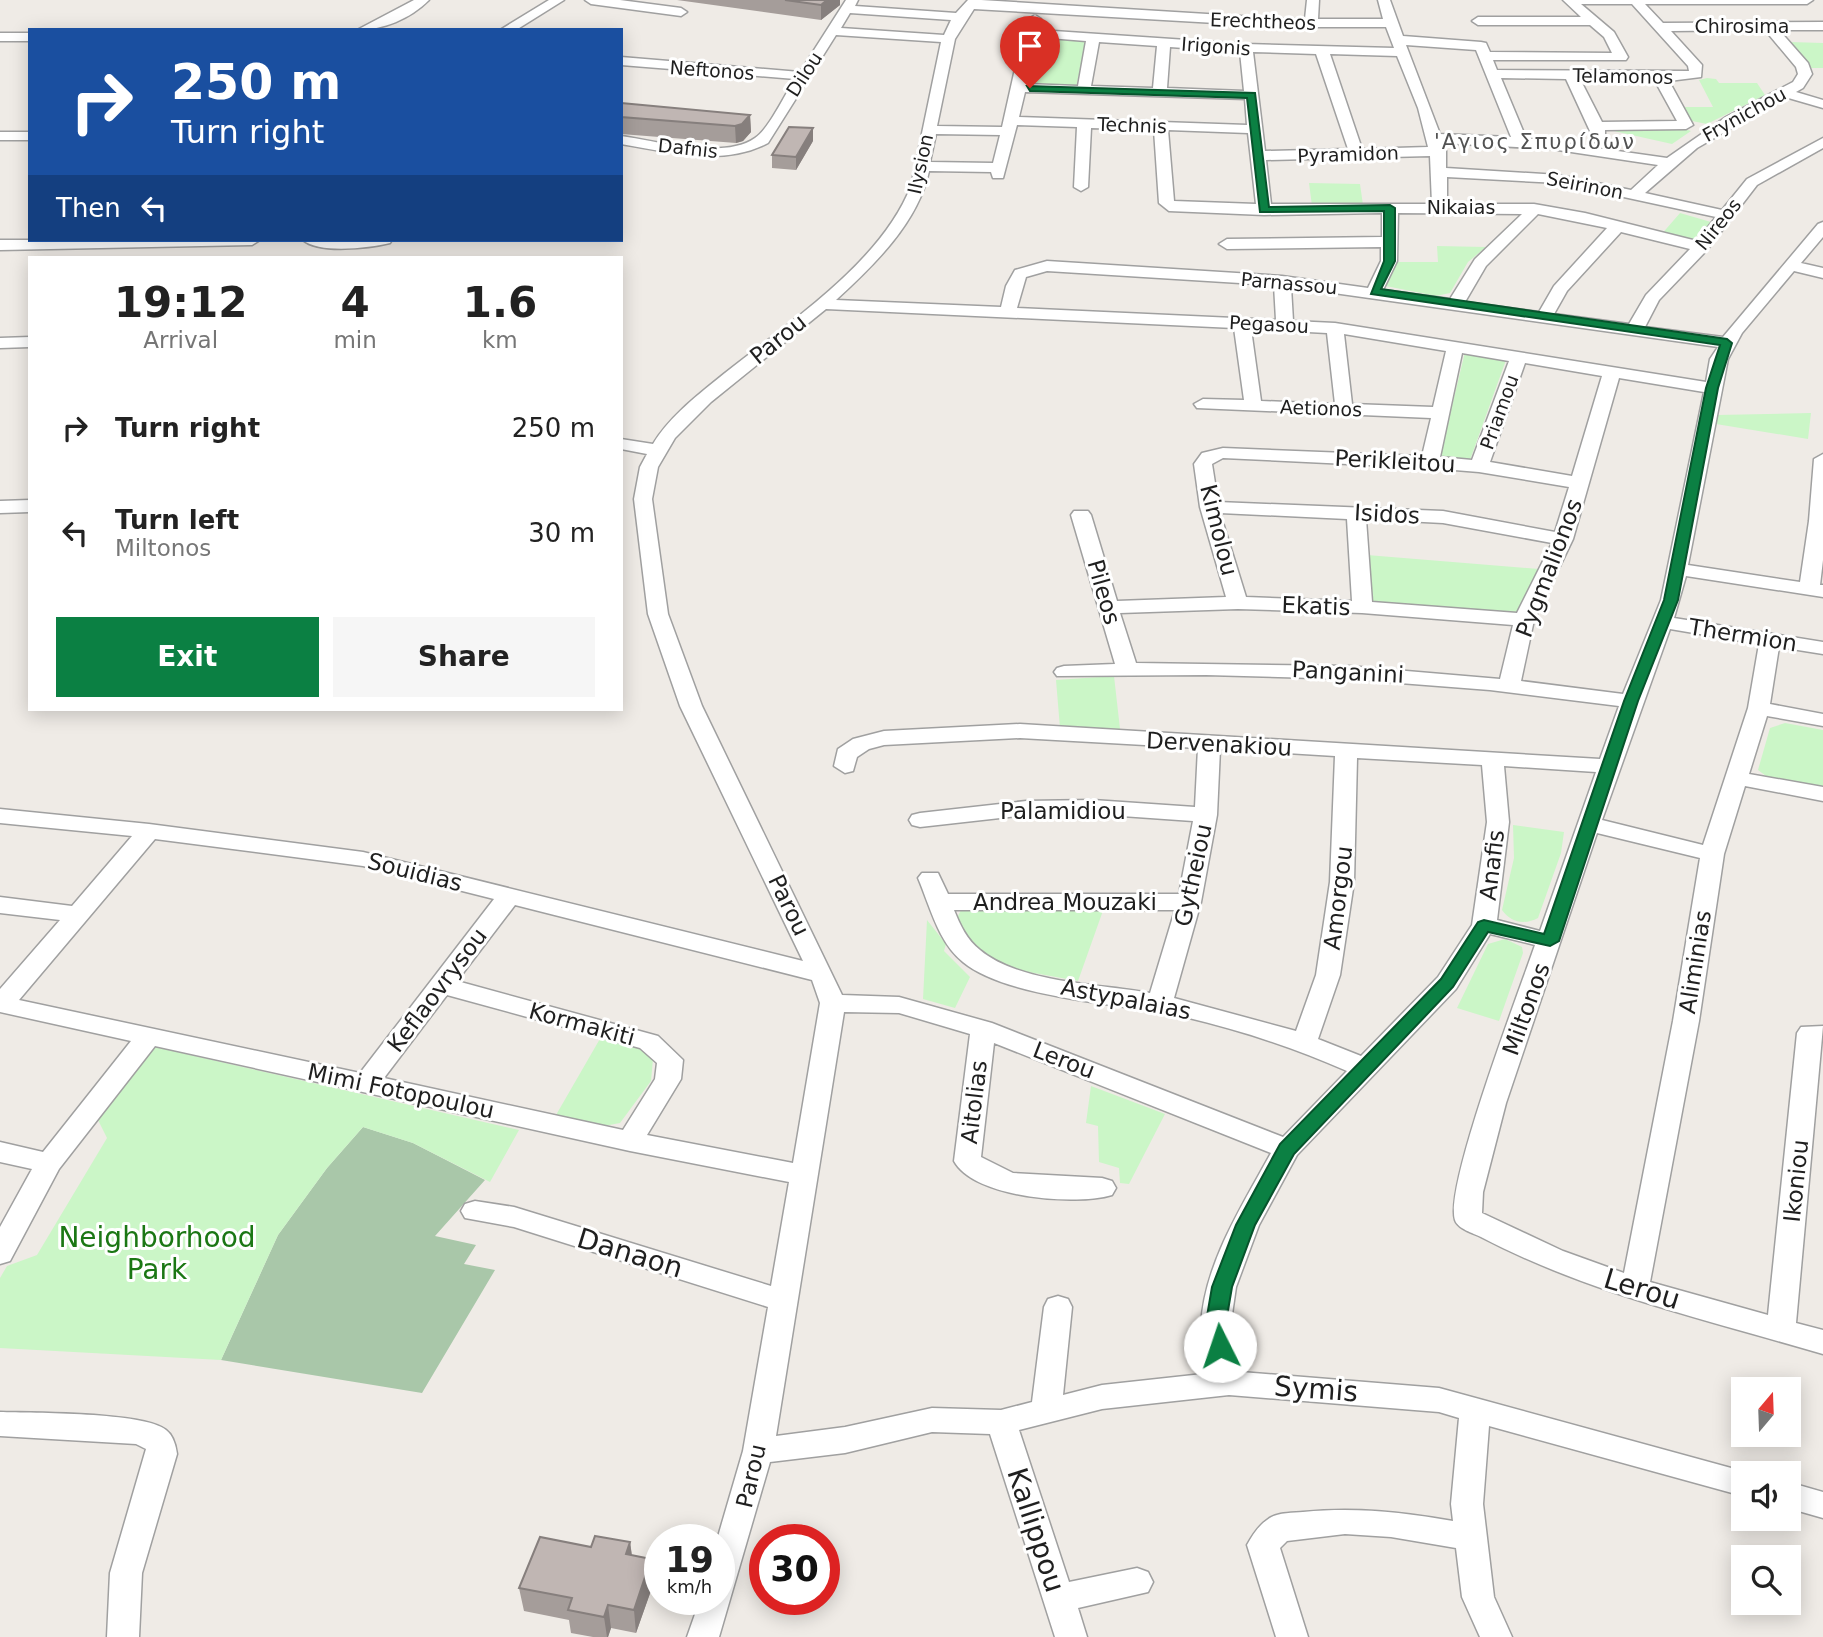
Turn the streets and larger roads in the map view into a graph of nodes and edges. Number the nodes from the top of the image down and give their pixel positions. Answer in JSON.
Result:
{"nodes":[{"id":1,"x":423,"y":0,"type":"edge"},
{"id":2,"x":558,"y":0,"type":"edge"},
{"id":3,"x":591,"y":0,"type":"edge"},
{"id":4,"x":1313,"y":0,"type":"edge"},
{"id":5,"x":1384,"y":0,"type":"edge"},
{"id":6,"x":1569,"y":0,"type":"edge"},
{"id":7,"x":1635,"y":0,"type":"edge"},
{"id":8,"x":1807,"y":0,"type":"edge"},
{"id":9,"x":973,"y":3,"type":"edge"},
{"id":10,"x":849,"y":5,"type":"edge"},
{"id":11,"x":1044,"y":9,"type":"junction"},
{"id":12,"x":681,"y":12,"type":"dead end"},
{"id":13,"x":959,"y":17,"type":"junction"},
{"id":14,"x":1593,"y":21,"type":"junction"},
{"id":15,"x":1311,"y":23,"type":"junction"},
{"id":16,"x":1388,"y":23,"type":"junction"},
{"id":17,"x":1768,"y":26,"type":"junction"},
{"id":18,"x":1823,"y":26,"type":"edge"},
{"id":19,"x":1661,"y":27,"type":"junction"},
{"id":20,"x":369,"y":28,"type":"edge"},
{"id":21,"x":509,"y":28,"type":"edge"},
{"id":22,"x":832,"y":31,"type":"junction"},
{"id":23,"x":1030,"y":33,"type":"junction"},
{"id":24,"x":0,"y":37,"type":"edge"},
{"id":25,"x":28,"y":37,"type":"edge"},
{"id":26,"x":1093,"y":38,"type":"junction"},
{"id":27,"x":948,"y":39,"type":"junction"},
{"id":28,"x":1164,"y":43,"type":"junction"},
{"id":29,"x":1472,"y":43,"type":"junction"},
{"id":30,"x":1400,"y":46,"type":"junction"},
{"id":31,"x":1246,"y":48,"type":"junction"},
{"id":32,"x":1322,"y":51,"type":"junction"},
{"id":33,"x":1485,"y":57,"type":"junction"},
{"id":34,"x":623,"y":61,"type":"edge"},
{"id":35,"x":1493,"y":75,"type":"junction"},
{"id":36,"x":803,"y":76,"type":"junction"},
{"id":37,"x":1571,"y":76,"type":"junction"},
{"id":38,"x":1660,"y":77,"type":"junction"},
{"id":39,"x":1019,"y":88,"type":"junction"},
{"id":40,"x":1084,"y":89,"type":"junction"},
{"id":41,"x":1160,"y":92,"type":"junction"},
{"id":42,"x":1782,"y":93,"type":"junction"},
{"id":43,"x":1252,"y":95,"type":"junction"},
{"id":44,"x":1823,"y":104,"type":"edge"},
{"id":45,"x":1084,"y":123,"type":"junction"},
{"id":46,"x":1010,"y":126,"type":"junction"},
{"id":47,"x":1161,"y":126,"type":"junction"},
{"id":48,"x":1597,"y":126,"type":"junction"},
{"id":49,"x":1253,"y":129,"type":"junction"},
{"id":50,"x":927,"y":130,"type":"junction"},
{"id":51,"x":0,"y":136,"type":"edge"},
{"id":52,"x":28,"y":136,"type":"edge"},
{"id":53,"x":623,"y":140,"type":"edge"},
{"id":54,"x":1519,"y":140,"type":"junction"},
{"id":55,"x":1823,"y":142,"type":"edge"},
{"id":56,"x":1437,"y":144,"type":"junction"},
{"id":57,"x":754,"y":146,"type":"joint"},
{"id":58,"x":1596,"y":149,"type":"junction"},
{"id":59,"x":1357,"y":155,"type":"junction"},
{"id":60,"x":1258,"y":156,"type":"junction"},
{"id":61,"x":1667,"y":162,"type":"junction"},
{"id":62,"x":922,"y":166,"type":"junction"},
{"id":63,"x":1442,"y":172,"type":"junction"},
{"id":64,"x":1081,"y":187,"type":"dead end"},
{"id":65,"x":1635,"y":195,"type":"junction"},
{"id":66,"x":1439,"y":206,"type":"junction"},
{"id":67,"x":1390,"y":208,"type":"junction"},
{"id":68,"x":1534,"y":209,"type":"junction"},
{"id":69,"x":1264,"y":210,"type":"junction"},
{"id":70,"x":1726,"y":215,"type":"junction"},
{"id":71,"x":1618,"y":226,"type":"junction"},
{"id":72,"x":1823,"y":227,"type":"edge"},
{"id":73,"x":151,"y":242,"type":"edge"},
{"id":74,"x":331,"y":242,"type":"edge"},
{"id":75,"x":374,"y":242,"type":"edge"},
{"id":76,"x":1389,"y":242,"type":"junction"},
{"id":77,"x":1227,"y":243,"type":"dead end"},
{"id":78,"x":0,"y":245,"type":"edge"},
{"id":79,"x":1701,"y":247,"type":"junction"},
{"id":80,"x":1791,"y":266,"type":"junction"},
{"id":81,"x":1823,"y":273,"type":"edge"},
{"id":82,"x":1282,"y":281,"type":"junction"},
{"id":83,"x":1375,"y":292,"type":"junction"},
{"id":84,"x":822,"y":304,"type":"junction"},
{"id":85,"x":1456,"y":304,"type":"junction"},
{"id":86,"x":1009,"y":314,"type":"junction"},
{"id":87,"x":1544,"y":317,"type":"junction"},
{"id":88,"x":1242,"y":322,"type":"junction"},
{"id":89,"x":1285,"y":324,"type":"junction"},
{"id":90,"x":1335,"y":328,"type":"junction"},
{"id":91,"x":1634,"y":331,"type":"junction"},
{"id":92,"x":28,"y":342,"type":"edge"},
{"id":93,"x":0,"y":343,"type":"edge"},
{"id":94,"x":1727,"y":343,"type":"junction"},
{"id":95,"x":1455,"y":347,"type":"junction"},
{"id":96,"x":1519,"y":357,"type":"junction"},
{"id":97,"x":1612,"y":372,"type":"junction"},
{"id":98,"x":1712,"y":388,"type":"junction"},
{"id":99,"x":1203,"y":404,"type":"dead end"},
{"id":100,"x":1253,"y":405,"type":"junction"},
{"id":101,"x":1344,"y":409,"type":"junction"},
{"id":102,"x":1438,"y":413,"type":"junction"},
{"id":103,"x":623,"y":444,"type":"edge"},
{"id":104,"x":659,"y":451,"type":"junction"},
{"id":105,"x":1208,"y":457,"type":"joint"},
{"id":106,"x":1823,"y":459,"type":"edge"},
{"id":107,"x":1430,"y":462,"type":"junction"},
{"id":108,"x":1479,"y":466,"type":"junction"},
{"id":109,"x":1581,"y":483,"type":"junction"},
{"id":110,"x":28,"y":506,"type":"edge"},
{"id":111,"x":0,"y":507,"type":"edge"},
{"id":112,"x":1209,"y":507,"type":"junction"},
{"id":113,"x":1356,"y":512,"type":"junction"},
{"id":114,"x":1081,"y":515,"type":"dead end"},
{"id":115,"x":1563,"y":539,"type":"junction"},
{"id":116,"x":1678,"y":569,"type":"junction"},
{"id":117,"x":1816,"y":590,"type":"edge"},
{"id":118,"x":1238,"y":603,"type":"junction"},
{"id":119,"x":1108,"y":607,"type":"junction"},
{"id":120,"x":1362,"y":607,"type":"junction"},
{"id":121,"x":1524,"y":620,"type":"junction"},
{"id":122,"x":1663,"y":622,"type":"junction"},
{"id":123,"x":1770,"y":640,"type":"junction"},
{"id":124,"x":1823,"y":648,"type":"edge"},
{"id":125,"x":1127,"y":668,"type":"junction"},
{"id":126,"x":1064,"y":672,"type":"dead end"},
{"id":127,"x":1510,"y":683,"type":"junction"},
{"id":128,"x":1631,"y":701,"type":"junction"},
{"id":129,"x":1759,"y":708,"type":"junction"},
{"id":130,"x":1823,"y":720,"type":"edge"},
{"id":131,"x":1209,"y":744,"type":"junction"},
{"id":132,"x":1346,"y":751,"type":"junction"},
{"id":133,"x":1492,"y":759,"type":"junction"},
{"id":134,"x":845,"y":766,"type":"dead end"},
{"id":135,"x":1609,"y":766,"type":"junction"},
{"id":136,"x":1736,"y":778,"type":"junction"},
{"id":137,"x":1823,"y":794,"type":"edge"},
{"id":138,"x":0,"y":816,"type":"edge"},
{"id":139,"x":1206,"y":816,"type":"junction"},
{"id":140,"x":920,"y":820,"type":"dead end"},
{"id":141,"x":1591,"y":824,"type":"junction"},
{"id":142,"x":149,"y":831,"type":"junction"},
{"id":143,"x":1712,"y":854,"type":"junction"},
{"id":144,"x":930,"y":878,"type":"dead end"},
{"id":145,"x":509,"y":896,"type":"junction"},
{"id":146,"x":940,"y":902,"type":"junction"},
{"id":147,"x":1189,"y":902,"type":"junction"},
{"id":148,"x":0,"y":905,"type":"edge"},
{"id":149,"x":76,"y":914,"type":"junction"},
{"id":150,"x":1484,"y":925,"type":"junction"},
{"id":151,"x":1550,"y":941,"type":"junction"},
{"id":152,"x":822,"y":974,"type":"junction"},
{"id":153,"x":440,"y":985,"type":"junction"},
{"id":154,"x":833,"y":1003,"type":"junction"},
{"id":155,"x":1160,"y":1003,"type":"junction"},
{"id":156,"x":1,"y":1004,"type":"edge"},
{"id":157,"x":983,"y":1029,"type":"junction"},
{"id":158,"x":1816,"y":1034,"type":"edge"},
{"id":159,"x":150,"y":1035,"type":"junction"},
{"id":160,"x":1305,"y":1041,"type":"junction"},
{"id":161,"x":1366,"y":1069,"type":"junction"},
{"id":162,"x":366,"y":1084,"type":"junction"},
{"id":163,"x":630,"y":1141,"type":"junction"},
{"id":164,"x":1287,"y":1149,"type":"junction"},
{"id":165,"x":0,"y":1152,"type":"edge"},
{"id":166,"x":49,"y":1163,"type":"junction"},
{"id":167,"x":804,"y":1175,"type":"junction"},
{"id":168,"x":1102,"y":1188,"type":"dead end"},
{"id":169,"x":475,"y":1211,"type":"dead end"},
{"id":170,"x":1468,"y":1218,"type":"joint"},
{"id":171,"x":0,"y":1253,"type":"edge"},
{"id":172,"x":1635,"y":1288,"type":"junction"},
{"id":173,"x":782,"y":1300,"type":"junction"},
{"id":174,"x":1058,"y":1307,"type":"dead end"},
{"id":175,"x":1781,"y":1330,"type":"junction"},
{"id":176,"x":1823,"y":1342,"type":"edge"},
{"id":177,"x":1229,"y":1383,"type":"junction"},
{"id":178,"x":1475,"y":1410,"type":"junction"},
{"id":179,"x":1046,"y":1411,"type":"junction"},
{"id":180,"x":1001,"y":1422,"type":"junction"},
{"id":181,"x":0,"y":1424,"type":"edge"},
{"id":182,"x":758,"y":1451,"type":"junction"},
{"id":183,"x":1731,"y":1480,"type":"edge"},
{"id":184,"x":1801,"y":1499,"type":"edge"},
{"id":185,"x":1823,"y":1505,"type":"edge"},
{"id":186,"x":735,"y":1533,"type":"edge"},
{"id":187,"x":1471,"y":1537,"type":"junction"},
{"id":188,"x":1137,"y":1583,"type":"dead end"},
{"id":189,"x":1058,"y":1598,"type":"junction"},
{"id":190,"x":711,"y":1615,"type":"edge"},
{"id":191,"x":122,"y":1637,"type":"edge"},
{"id":192,"x":703,"y":1637,"type":"edge"},
{"id":193,"x":1071,"y":1637,"type":"edge"},
{"id":194,"x":1292,"y":1637,"type":"edge"},
{"id":195,"x":1496,"y":1637,"type":"edge"}],
"edges":[{"from":1,"to":20,"type":"street"},
{"from":2,"to":21,"type":"street"},
{"from":3,"to":12,"type":"street"},
{"from":4,"to":15,"type":"street"},
{"from":5,"to":16,"type":"street"},
{"from":6,"to":7,"type":"street"},
{"from":6,"to":14,"type":"street"},
{"from":7,"to":8,"type":"street"},
{"from":7,"to":19,"type":"street","name":"Telamonos"},
{"from":9,"to":11,"type":"street","name":"Erechtheos"},
{"from":9,"to":13,"type":"street","name":"Ilysion"},
{"from":10,"to":13,"type":"street"},
{"from":10,"to":22,"type":"street","name":"Dilou"},
{"from":11,"to":15,"type":"street","name":"Erechtheos"},
{"from":11,"to":23,"type":"street"},
{"from":13,"to":27,"type":"street","name":"Ilysion"},
{"from":14,"to":29,"type":"street"},
{"from":14,"to":33,"type":"street"},
{"from":15,"to":16,"type":"street","name":"Erechtheos"},
{"from":16,"to":30,"type":"street"},
{"from":17,"to":18,"type":"street","name":"Chirosima"},
{"from":17,"to":19,"type":"street","name":"Chirosima"},
{"from":17,"to":42,"type":"street","name":"Frynichou"},
{"from":19,"to":38,"type":"street","name":"Telamonos"},
{"from":22,"to":27,"type":"street"},
{"from":22,"to":36,"type":"street","name":"Dilou"},
{"from":23,"to":26,"type":"street","name":"Irigonis"},
{"from":23,"to":39,"type":"street"},
{"from":24,"to":25,"type":"street"},
{"from":26,"to":28,"type":"street","name":"Irigonis"},
{"from":26,"to":40,"type":"street"},
{"from":27,"to":50,"type":"street","name":"Ilysion"},
{"from":28,"to":31,"type":"street","name":"Irigonis"},
{"from":28,"to":41,"type":"street"},
{"from":29,"to":30,"type":"street","name":"Irigonis"},
{"from":29,"to":33,"type":"street"},
{"from":30,"to":32,"type":"street","name":"Irigonis"},
{"from":30,"to":56,"type":"street"},
{"from":31,"to":32,"type":"street","name":"Irigonis"},
{"from":31,"to":43,"type":"street"},
{"from":32,"to":59,"type":"street"},
{"from":33,"to":35,"type":"street"},
{"from":34,"to":36,"type":"street","name":"Neftonos"},
{"from":35,"to":37,"type":"street","name":"Telamonos"},
{"from":35,"to":54,"type":"street"},
{"from":36,"to":57,"type":"street","name":"Dilou"},
{"from":37,"to":38,"type":"street","name":"Telamonos"},
{"from":37,"to":48,"type":"street"},
{"from":38,"to":48,"type":"street"},
{"from":39,"to":40,"type":"street"},
{"from":39,"to":46,"type":"street"},
{"from":40,"to":41,"type":"street"},
{"from":41,"to":43,"type":"street"},
{"from":42,"to":44,"type":"street"},
{"from":42,"to":61,"type":"street","name":"Frynichou"},
{"from":43,"to":49,"type":"street"},
{"from":45,"to":46,"type":"street","name":"Technis"},
{"from":45,"to":47,"type":"street","name":"Technis"},
{"from":45,"to":64,"type":"street"},
{"from":46,"to":50,"type":"street","name":"Technis"},
{"from":46,"to":62,"type":"street"},
{"from":47,"to":49,"type":"street","name":"Technis"},
{"from":47,"to":69,"type":"street","name":"Nikaias"},
{"from":48,"to":58,"type":"street"},
{"from":49,"to":60,"type":"street"},
{"from":50,"to":62,"type":"street","name":"Ilysion"},
{"from":51,"to":52,"type":"street"},
{"from":53,"to":57,"type":"street","name":"Dafnis"},
{"from":54,"to":56,"type":"street","name":"Pyramidon"},
{"from":54,"to":58,"type":"street","name":"Pyramidon"},
{"from":55,"to":70,"type":"street","name":"Nireos"},
{"from":56,"to":59,"type":"street","name":"Pyramidon"},
{"from":56,"to":63,"type":"street"},
{"from":58,"to":61,"type":"street","name":"Pyramidon"},
{"from":59,"to":60,"type":"street","name":"Pyramidon"},
{"from":60,"to":69,"type":"street"},
{"from":61,"to":65,"type":"street","name":"Frynichou"},
{"from":62,"to":84,"type":"street","name":"Ilysion"},
{"from":63,"to":65,"type":"street","name":"Seirinon"},
{"from":63,"to":66,"type":"street"},
{"from":65,"to":70,"type":"street","name":"Seirinon"},
{"from":66,"to":67,"type":"street","name":"Nikaias"},
{"from":66,"to":68,"type":"street","name":"Nikaias"},
{"from":67,"to":69,"type":"street","name":"Nikaias"},
{"from":67,"to":76,"type":"street"},
{"from":68,"to":71,"type":"street","name":"Nikaias"},
{"from":68,"to":85,"type":"street"},
{"from":70,"to":79,"type":"street","name":"Nireos"},
{"from":71,"to":79,"type":"street","name":"Nikaias"},
{"from":71,"to":87,"type":"street"},
{"from":72,"to":80,"type":"street","name":"Miltonos"},
{"from":73,"to":78,"type":"street"},
{"from":74,"to":75,"type":"street"},
{"from":76,"to":77,"type":"street"},
{"from":76,"to":83,"type":"street"},
{"from":79,"to":91,"type":"street","name":"Nireos"},
{"from":80,"to":81,"type":"street"},
{"from":80,"to":94,"type":"street","name":"Miltonos"},
{"from":82,"to":83,"type":"street","name":"Parnassou"},
{"from":82,"to":86,"type":"street","name":"Parnassou"},
{"from":82,"to":89,"type":"street"},
{"from":83,"to":85,"type":"street","name":"Parnassou"},
{"from":84,"to":86,"type":"street","name":"Pegasou"},
{"from":84,"to":104,"type":"street","name":"Parou"},
{"from":85,"to":87,"type":"street","name":"Parnassou"},
{"from":86,"to":88,"type":"street","name":"Pegasou"},
{"from":87,"to":91,"type":"street","name":"Parnassou"},
{"from":88,"to":89,"type":"street","name":"Pegasou"},
{"from":88,"to":100,"type":"street"},
{"from":89,"to":90,"type":"street","name":"Pegasou"},
{"from":90,"to":95,"type":"street","name":"Pegasou"},
{"from":90,"to":101,"type":"street"},
{"from":91,"to":94,"type":"street","name":"Parnassou"},
{"from":92,"to":93,"type":"street"},
{"from":94,"to":98,"type":"street","name":"Miltonos"},
{"from":95,"to":96,"type":"street","name":"Pegasou"},
{"from":95,"to":102,"type":"street"},
{"from":96,"to":97,"type":"street","name":"Pegasou"},
{"from":96,"to":108,"type":"street","name":"Priamou"},
{"from":97,"to":98,"type":"street","name":"Pegasou"},
{"from":97,"to":109,"type":"street","name":"Pygmalionos"},
{"from":98,"to":116,"type":"street","name":"Miltonos"},
{"from":99,"to":100,"type":"street","name":"Aetionos"},
{"from":100,"to":101,"type":"street","name":"Aetionos"},
{"from":101,"to":102,"type":"street","name":"Aetionos"},
{"from":102,"to":107,"type":"street"},
{"from":103,"to":104,"type":"street"},
{"from":104,"to":152,"type":"street","name":"Parou"},
{"from":105,"to":107,"type":"street","name":"Perikleitou"},
{"from":105,"to":112,"type":"street","name":"Kimolou"},
{"from":106,"to":117,"type":"street"},
{"from":107,"to":108,"type":"street","name":"Perikleitou"},
{"from":108,"to":109,"type":"street","name":"Perikleitou"},
{"from":109,"to":115,"type":"street","name":"Pygmalionos"},
{"from":110,"to":111,"type":"street"},
{"from":112,"to":113,"type":"street","name":"Isidos"},
{"from":112,"to":118,"type":"street","name":"Kimolou"},
{"from":113,"to":115,"type":"street","name":"Isidos"},
{"from":113,"to":120,"type":"street"},
{"from":114,"to":119,"type":"street","name":"Pileos"},
{"from":115,"to":121,"type":"street","name":"Pygmalionos"},
{"from":116,"to":117,"type":"street"},
{"from":116,"to":122,"type":"street","name":"Miltonos"},
{"from":118,"to":119,"type":"street","name":"Ekatis"},
{"from":118,"to":120,"type":"street","name":"Ekatis"},
{"from":119,"to":125,"type":"street","name":"Pileos"},
{"from":120,"to":121,"type":"street","name":"Ekatis"},
{"from":121,"to":127,"type":"street","name":"Pygmalionos"},
{"from":122,"to":123,"type":"street","name":"Thermion"},
{"from":122,"to":128,"type":"street","name":"Miltonos"},
{"from":123,"to":124,"type":"street","name":"Thermion"},
{"from":123,"to":129,"type":"street","name":"Aliminias"},
{"from":125,"to":126,"type":"street","name":"Panganini"},
{"from":125,"to":127,"type":"street","name":"Panganini"},
{"from":127,"to":128,"type":"street","name":"Panganini"},
{"from":128,"to":135,"type":"street","name":"Miltonos"},
{"from":129,"to":130,"type":"street"},
{"from":129,"to":136,"type":"street","name":"Aliminias"},
{"from":131,"to":132,"type":"street","name":"Dervenakiou"},
{"from":131,"to":134,"type":"street","name":"Dervenakiou"},
{"from":131,"to":139,"type":"street","name":"Gytheiou"},
{"from":132,"to":133,"type":"street","name":"Dervenakiou"},
{"from":132,"to":160,"type":"street","name":"Amorgou"},
{"from":133,"to":135,"type":"street","name":"Dervenakiou"},
{"from":133,"to":150,"type":"street","name":"Anafis"},
{"from":135,"to":141,"type":"street","name":"Miltonos"},
{"from":136,"to":137,"type":"street"},
{"from":136,"to":143,"type":"street","name":"Aliminias"},
{"from":138,"to":142,"type":"street","name":"Souidias"},
{"from":139,"to":140,"type":"street","name":"Palamidiou"},
{"from":139,"to":147,"type":"street","name":"Gytheiou"},
{"from":141,"to":143,"type":"street"},
{"from":141,"to":151,"type":"street","name":"Miltonos"},
{"from":142,"to":145,"type":"street","name":"Souidias"},
{"from":142,"to":149,"type":"street"},
{"from":143,"to":172,"type":"street","name":"Aliminias"},
{"from":144,"to":146,"type":"street","name":"Astypalaias"},
{"from":145,"to":152,"type":"street","name":"Souidias"},
{"from":145,"to":153,"type":"street","name":"Keflaovrysou"},
{"from":146,"to":147,"type":"street","name":"Andrea Mouzaki"},
{"from":146,"to":155,"type":"street","name":"Astypalaias"},
{"from":147,"to":155,"type":"street","name":"Gytheiou"},
{"from":148,"to":149,"type":"street"},
{"from":149,"to":156,"type":"street"},
{"from":150,"to":151,"type":"street"},
{"from":150,"to":161,"type":"street","name":"Anafis"},
{"from":151,"to":170,"type":"street","name":"Miltonos"},
{"from":152,"to":154,"type":"street","name":"Parou"},
{"from":153,"to":162,"type":"street","name":"Keflaovrysou"},
{"from":153,"to":163,"type":"street","name":"Kormakiti"},
{"from":154,"to":157,"type":"street","name":"Lerou"},
{"from":154,"to":167,"type":"street","name":"Parou"},
{"from":155,"to":160,"type":"street","name":"Astypalaias"},
{"from":156,"to":159,"type":"street","name":"Mimi Fotopoulou"},
{"from":157,"to":164,"type":"street","name":"Lerou"},
{"from":157,"to":168,"type":"street","name":"Aitolias"},
{"from":158,"to":175,"type":"street","name":"Ikoniou"},
{"from":159,"to":162,"type":"street","name":"Mimi Fotopoulou"},
{"from":159,"to":166,"type":"street"},
{"from":160,"to":161,"type":"street","name":"Astypalaias"},
{"from":161,"to":164,"type":"street","name":"Anafis"},
{"from":162,"to":163,"type":"street","name":"Mimi Fotopoulou"},
{"from":163,"to":167,"type":"street","name":"Mimi Fotopoulou"},
{"from":164,"to":177,"type":"street","name":"Anafis"},
{"from":165,"to":166,"type":"street"},
{"from":166,"to":171,"type":"street"},
{"from":167,"to":173,"type":"street","name":"Parou"},
{"from":169,"to":173,"type":"street","name":"Danaon"},
{"from":170,"to":172,"type":"street","name":"Lerou"},
{"from":172,"to":175,"type":"street","name":"Lerou"},
{"from":173,"to":182,"type":"street","name":"Parou"},
{"from":174,"to":179,"type":"street"},
{"from":175,"to":176,"type":"street","name":"Lerou"},
{"from":177,"to":178,"type":"street","name":"Symis"},
{"from":177,"to":179,"type":"street","name":"Symis"},
{"from":178,"to":183,"type":"street","name":"Symis"},
{"from":178,"to":187,"type":"street"},
{"from":179,"to":180,"type":"street","name":"Symis"},
{"from":180,"to":182,"type":"street","name":"Symis"},
{"from":180,"to":189,"type":"street","name":"Kallippou"},
{"from":181,"to":191,"type":"street"},
{"from":182,"to":186,"type":"street","name":"Parou"},
{"from":184,"to":185,"type":"street"},
{"from":187,"to":194,"type":"street"},
{"from":187,"to":195,"type":"street"},
{"from":188,"to":189,"type":"street"},
{"from":189,"to":193,"type":"street","name":"Kallippou"},
{"from":190,"to":192,"type":"street"}]}
